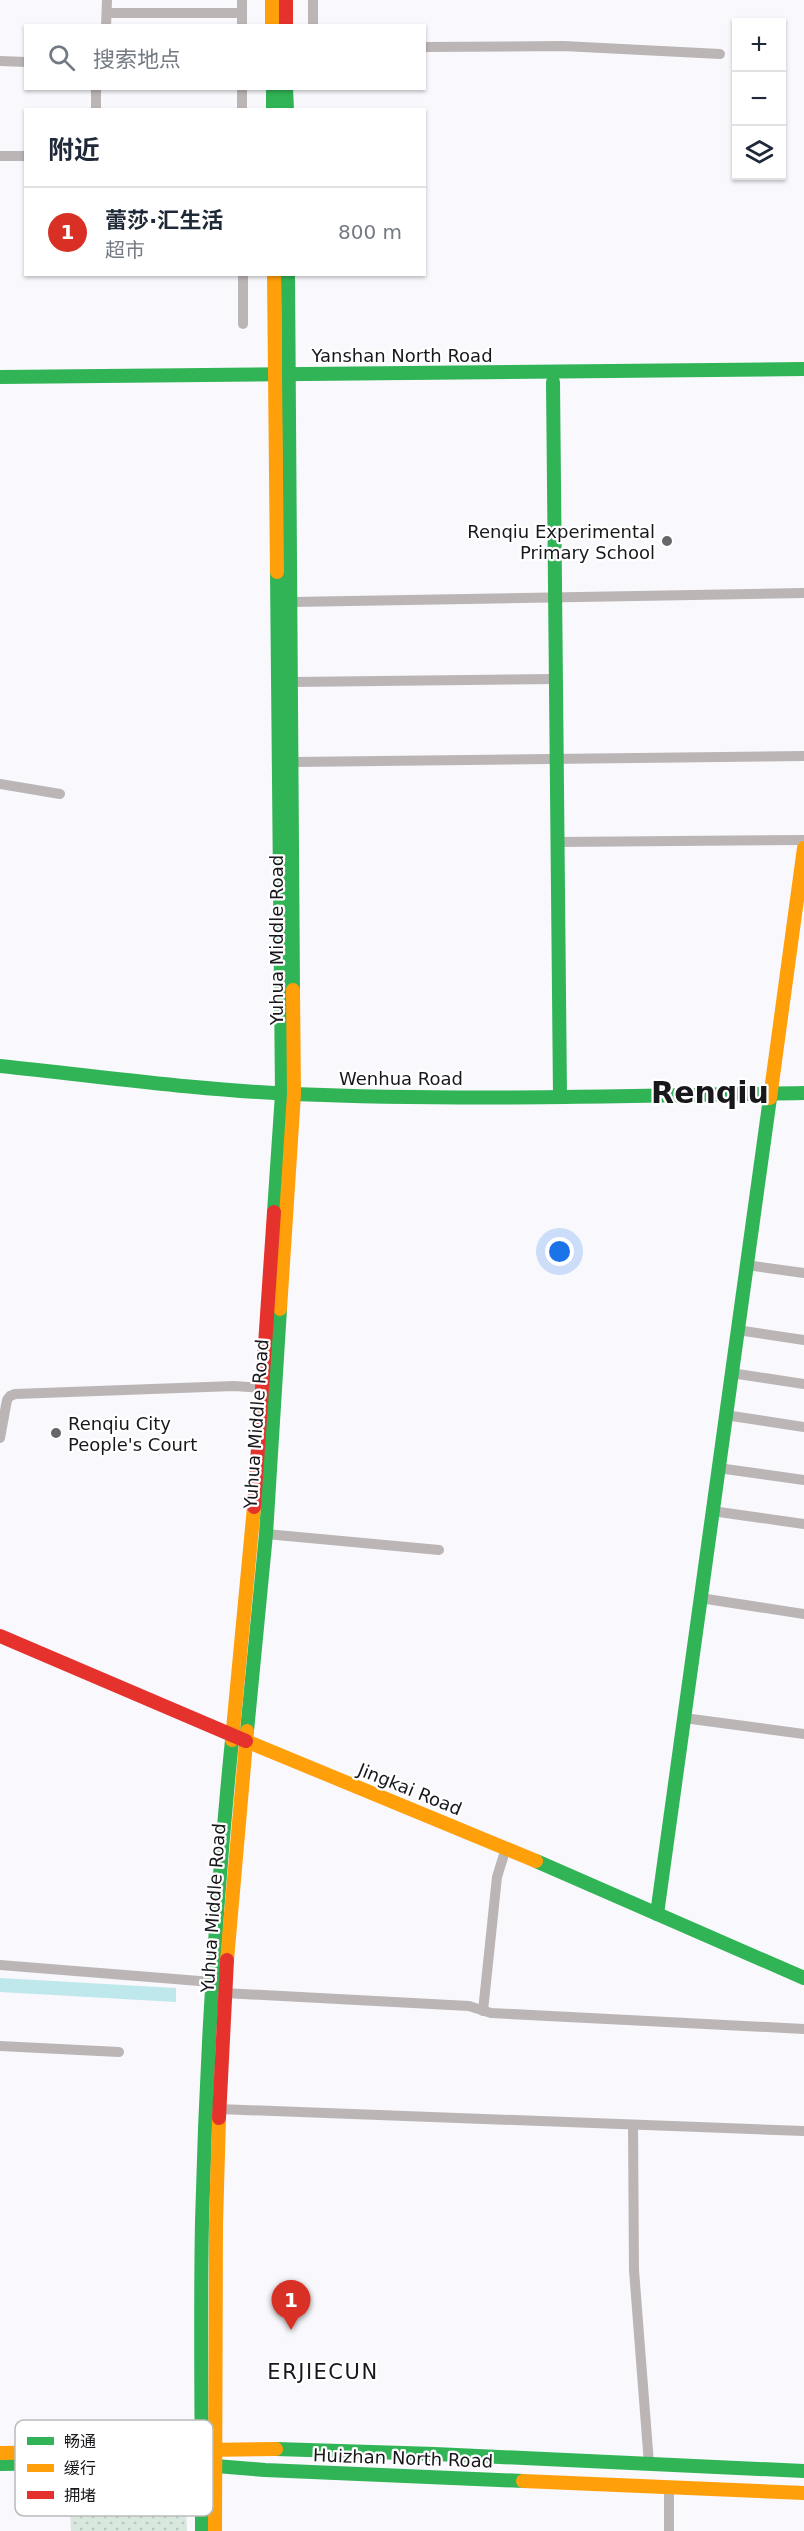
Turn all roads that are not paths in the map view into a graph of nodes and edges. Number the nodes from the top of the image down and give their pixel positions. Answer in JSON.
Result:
{"nodes":[{"id":1,"x":107,"y":0,"type":"edge"},
{"id":2,"x":242,"y":0,"type":"edge"},
{"id":3,"x":272,"y":0,"type":"edge"},
{"id":4,"x":286,"y":0,"type":"edge"},
{"id":5,"x":313,"y":0,"type":"edge"},
{"id":6,"x":106,"y":13,"type":"junction"},
{"id":7,"x":242,"y":13,"type":"junction"},
{"id":8,"x":106,"y":24,"type":"edge"},
{"id":9,"x":242,"y":24,"type":"edge"},
{"id":10,"x":272,"y":24,"type":"edge"},
{"id":11,"x":286,"y":24,"type":"edge"},
{"id":12,"x":313,"y":24,"type":"edge"},
{"id":13,"x":426,"y":47,"type":"edge"},
{"id":14,"x":720,"y":54,"type":"dead end"},
{"id":15,"x":0,"y":61,"type":"edge"},
{"id":16,"x":24,"y":62,"type":"edge"},
{"id":17,"x":96,"y":90,"type":"edge"},
{"id":18,"x":242,"y":90,"type":"edge"},
{"id":19,"x":273,"y":90,"type":"edge"},
{"id":20,"x":286,"y":90,"type":"edge"},
{"id":21,"x":96,"y":108,"type":"edge"},
{"id":22,"x":242,"y":108,"type":"edge"},
{"id":23,"x":273,"y":108,"type":"edge"},
{"id":24,"x":287,"y":108,"type":"edge"},
{"id":25,"x":0,"y":156,"type":"edge"},
{"id":26,"x":24,"y":156,"type":"edge"},
{"id":27,"x":243,"y":276,"type":"edge"},
{"id":28,"x":274,"y":276,"type":"edge"},
{"id":29,"x":288,"y":276,"type":"edge"},
{"id":30,"x":243,"y":324,"type":"dead end"},
{"id":31,"x":804,"y":369,"type":"edge"},
{"id":32,"x":0,"y":377,"type":"edge"},
{"id":33,"x":282,"y":379,"type":"junction"},
{"id":34,"x":804,"y":380,"type":"edge"},
{"id":35,"x":553,"y":382,"type":"junction"},
{"id":36,"x":0,"y":388,"type":"edge"},
{"id":37,"x":804,"y":593,"type":"edge"},
{"id":38,"x":555,"y":597,"type":"junction"},
{"id":39,"x":291,"y":602,"type":"junction"},
{"id":40,"x":556,"y":679,"type":"junction"},
{"id":41,"x":292,"y":682,"type":"junction"},
{"id":42,"x":804,"y":756,"type":"edge"},
{"id":43,"x":557,"y":759,"type":"junction"},
{"id":44,"x":293,"y":762,"type":"junction"},
{"id":45,"x":0,"y":784,"type":"edge"},
{"id":46,"x":60,"y":794,"type":"dead end"},
{"id":47,"x":804,"y":840,"type":"edge"},
{"id":48,"x":558,"y":842,"type":"junction"},
{"id":49,"x":804,"y":848,"type":"edge"},
{"id":50,"x":0,"y":1066,"type":"edge"},
{"id":51,"x":804,"y":1093,"type":"edge"},
{"id":52,"x":288,"y":1094,"type":"junction"},
{"id":53,"x":770,"y":1094,"type":"junction"},
{"id":54,"x":560,"y":1095,"type":"junction"},
{"id":55,"x":746,"y":1265,"type":"junction"},
{"id":56,"x":804,"y":1273,"type":"edge"},
{"id":57,"x":737,"y":1330,"type":"junction"},
{"id":58,"x":804,"y":1340,"type":"edge"},
{"id":59,"x":731,"y":1373,"type":"junction"},
{"id":60,"x":804,"y":1384,"type":"edge"},
{"id":61,"x":263,"y":1388,"type":"junction"},
{"id":62,"x":725,"y":1415,"type":"junction"},
{"id":63,"x":804,"y":1426,"type":"edge"},
{"id":64,"x":0,"y":1438,"type":"edge"},
{"id":65,"x":718,"y":1468,"type":"junction"},
{"id":66,"x":804,"y":1480,"type":"edge"},
{"id":67,"x":712,"y":1511,"type":"junction"},
{"id":68,"x":804,"y":1524,"type":"edge"},
{"id":69,"x":266,"y":1534,"type":"junction"},
{"id":70,"x":439,"y":1550,"type":"dead end"},
{"id":71,"x":700,"y":1598,"type":"junction"},
{"id":72,"x":804,"y":1614,"type":"edge"},
{"id":73,"x":0,"y":1636,"type":"edge"},
{"id":74,"x":684,"y":1718,"type":"junction"},
{"id":75,"x":804,"y":1734,"type":"edge"},
{"id":76,"x":239,"y":1738,"type":"junction"},
{"id":77,"x":506,"y":1848,"type":"junction"},
{"id":78,"x":657,"y":1914,"type":"junction"},
{"id":79,"x":0,"y":1965,"type":"edge"},
{"id":80,"x":804,"y":1978,"type":"edge"},
{"id":81,"x":212,"y":1982,"type":"junction"},
{"id":82,"x":225,"y":1993,"type":"junction"},
{"id":83,"x":483,"y":2011,"type":"junction"},
{"id":84,"x":804,"y":2029,"type":"edge"},
{"id":85,"x":0,"y":2046,"type":"edge"},
{"id":86,"x":119,"y":2052,"type":"dead end"},
{"id":87,"x":219,"y":2109,"type":"junction"},
{"id":88,"x":633,"y":2125,"type":"junction"},
{"id":89,"x":804,"y":2131,"type":"edge"},
{"id":90,"x":207,"y":2420,"type":"edge"},
{"id":91,"x":209,"y":2420,"type":"edge"},
{"id":92,"x":0,"y":2452,"type":"edge"},
{"id":93,"x":15,"y":2452,"type":"edge"},
{"id":94,"x":213,"y":2457,"type":"edge"},
{"id":95,"x":213,"y":2458,"type":"edge"},
{"id":96,"x":0,"y":2464,"type":"edge"},
{"id":97,"x":15,"y":2464,"type":"edge"},
{"id":98,"x":650,"y":2464,"type":"junction"},
{"id":99,"x":804,"y":2471,"type":"edge"},
{"id":100,"x":669,"y":2487,"type":"junction"},
{"id":101,"x":804,"y":2493,"type":"edge"},
{"id":102,"x":213,"y":2510,"type":"edge"},
{"id":103,"x":203,"y":2516,"type":"edge"},
{"id":104,"x":202,"y":2531,"type":"edge"},
{"id":105,"x":215,"y":2531,"type":"edge"},
{"id":106,"x":669,"y":2531,"type":"edge"}],
"edges":[{"from":1,"to":6,"type":"street"},
{"from":2,"to":7,"type":"street"},
{"from":3,"to":10,"type":"main road"},
{"from":4,"to":11,"type":"main road"},
{"from":5,"to":12,"type":"street"},
{"from":6,"to":7,"type":"street"},
{"from":6,"to":8,"type":"street"},
{"from":7,"to":9,"type":"street"},
{"from":13,"to":14,"type":"street"},
{"from":15,"to":16,"type":"street"},
{"from":17,"to":21,"type":"street"},
{"from":18,"to":22,"type":"street"},
{"from":19,"to":23,"type":"main road"},
{"from":20,"to":24,"type":"main road"},
{"from":25,"to":26,"type":"street"},
{"from":27,"to":30,"type":"street"},
{"from":28,"to":33,"type":"main road"},
{"from":29,"to":33,"type":"main road"},
{"from":31,"to":33,"type":"main road","name":"Yanshan North Road"},
{"from":32,"to":33,"type":"main road","name":"Yanshan North Road"},
{"from":33,"to":35,"type":"main road","name":"Yanshan North Road"},
{"from":33,"to":36,"type":"main road","name":"Yanshan North Road"},
{"from":33,"to":39,"type":"main road","name":"Yuhua Middle Road"},
{"from":33,"to":52,"type":"main road","name":"Yuhua Middle Road"},
{"from":34,"to":35,"type":"main road","name":"Yanshan North Road"},
{"from":35,"to":38,"type":"main road"},
{"from":37,"to":38,"type":"street"},
{"from":38,"to":39,"type":"street"},
{"from":38,"to":40,"type":"main road"},
{"from":39,"to":41,"type":"main road","name":"Yuhua Middle Road"},
{"from":40,"to":41,"type":"street"},
{"from":40,"to":43,"type":"main road"},
{"from":41,"to":44,"type":"main road","name":"Yuhua Middle Road"},
{"from":42,"to":43,"type":"street"},
{"from":43,"to":44,"type":"street"},
{"from":43,"to":48,"type":"main road"},
{"from":44,"to":52,"type":"main road","name":"Yuhua Middle Road"},
{"from":45,"to":46,"type":"street"},
{"from":47,"to":48,"type":"street"},
{"from":48,"to":54,"type":"main road"},
{"from":49,"to":53,"type":"main road"},
{"from":50,"to":52,"type":"main road","name":"Wenhua Road"},
{"from":51,"to":53,"type":"main road","name":"Wenhua Road"},
{"from":52,"to":54,"type":"main road","name":"Wenhua Road"},
{"from":52,"to":61,"type":"main road","name":"Yuhua Middle Road"},
{"from":52,"to":69,"type":"main road","name":"Yuhua Middle Road"},
{"from":53,"to":54,"type":"main road","name":"Wenhua Road"},
{"from":53,"to":55,"type":"main road"},
{"from":55,"to":56,"type":"street"},
{"from":55,"to":57,"type":"main road"},
{"from":57,"to":58,"type":"street"},
{"from":57,"to":59,"type":"main road"},
{"from":59,"to":60,"type":"street"},
{"from":59,"to":62,"type":"main road"},
{"from":61,"to":64,"type":"street"},
{"from":61,"to":76,"type":"main road","name":"Yuhua Middle Road"},
{"from":62,"to":63,"type":"street"},
{"from":62,"to":65,"type":"main road"},
{"from":65,"to":66,"type":"street"},
{"from":65,"to":67,"type":"main road"},
{"from":67,"to":68,"type":"street"},
{"from":67,"to":71,"type":"main road"},
{"from":69,"to":70,"type":"street"},
{"from":69,"to":76,"type":"main road","name":"Yuhua Middle Road"},
{"from":71,"to":72,"type":"street"},
{"from":71,"to":74,"type":"main road"},
{"from":73,"to":76,"type":"main road","name":"Jingkai Road"},
{"from":74,"to":75,"type":"street"},
{"from":74,"to":78,"type":"main road"},
{"from":76,"to":77,"type":"main road","name":"Jingkai Road"},
{"from":76,"to":81,"type":"main road","name":"Yuhua Middle Road"},
{"from":76,"to":82,"type":"main road","name":"Yuhua Middle Road"},
{"from":77,"to":78,"type":"main road","name":"Jingkai Road"},
{"from":77,"to":83,"type":"street"},
{"from":78,"to":80,"type":"main road","name":"Jingkai Road"},
{"from":79,"to":81,"type":"street"},
{"from":81,"to":90,"type":"main road","name":"Yuhua Middle Road"},
{"from":82,"to":83,"type":"street"},
{"from":82,"to":87,"type":"main road","name":"Yuhua Middle Road"},
{"from":83,"to":84,"type":"street"},
{"from":85,"to":86,"type":"street"},
{"from":87,"to":88,"type":"street"},
{"from":87,"to":91,"type":"main road","name":"Yuhua Middle Road"},
{"from":88,"to":89,"type":"street"},
{"from":88,"to":98,"type":"street"},
{"from":92,"to":93,"type":"main road","name":"Huizhan North Road"},
{"from":94,"to":98,"type":"main road","name":"Huizhan North Road"},
{"from":95,"to":100,"type":"main road","name":"Huizhan North Road"},
{"from":96,"to":97,"type":"main road","name":"Huizhan North Road"},
{"from":98,"to":99,"type":"main road","name":"Huizhan North Road"},
{"from":100,"to":101,"type":"main road","name":"Huizhan North Road"},
{"from":100,"to":106,"type":"street"},
{"from":102,"to":105,"type":"main road"},
{"from":103,"to":104,"type":"main road"}]}
